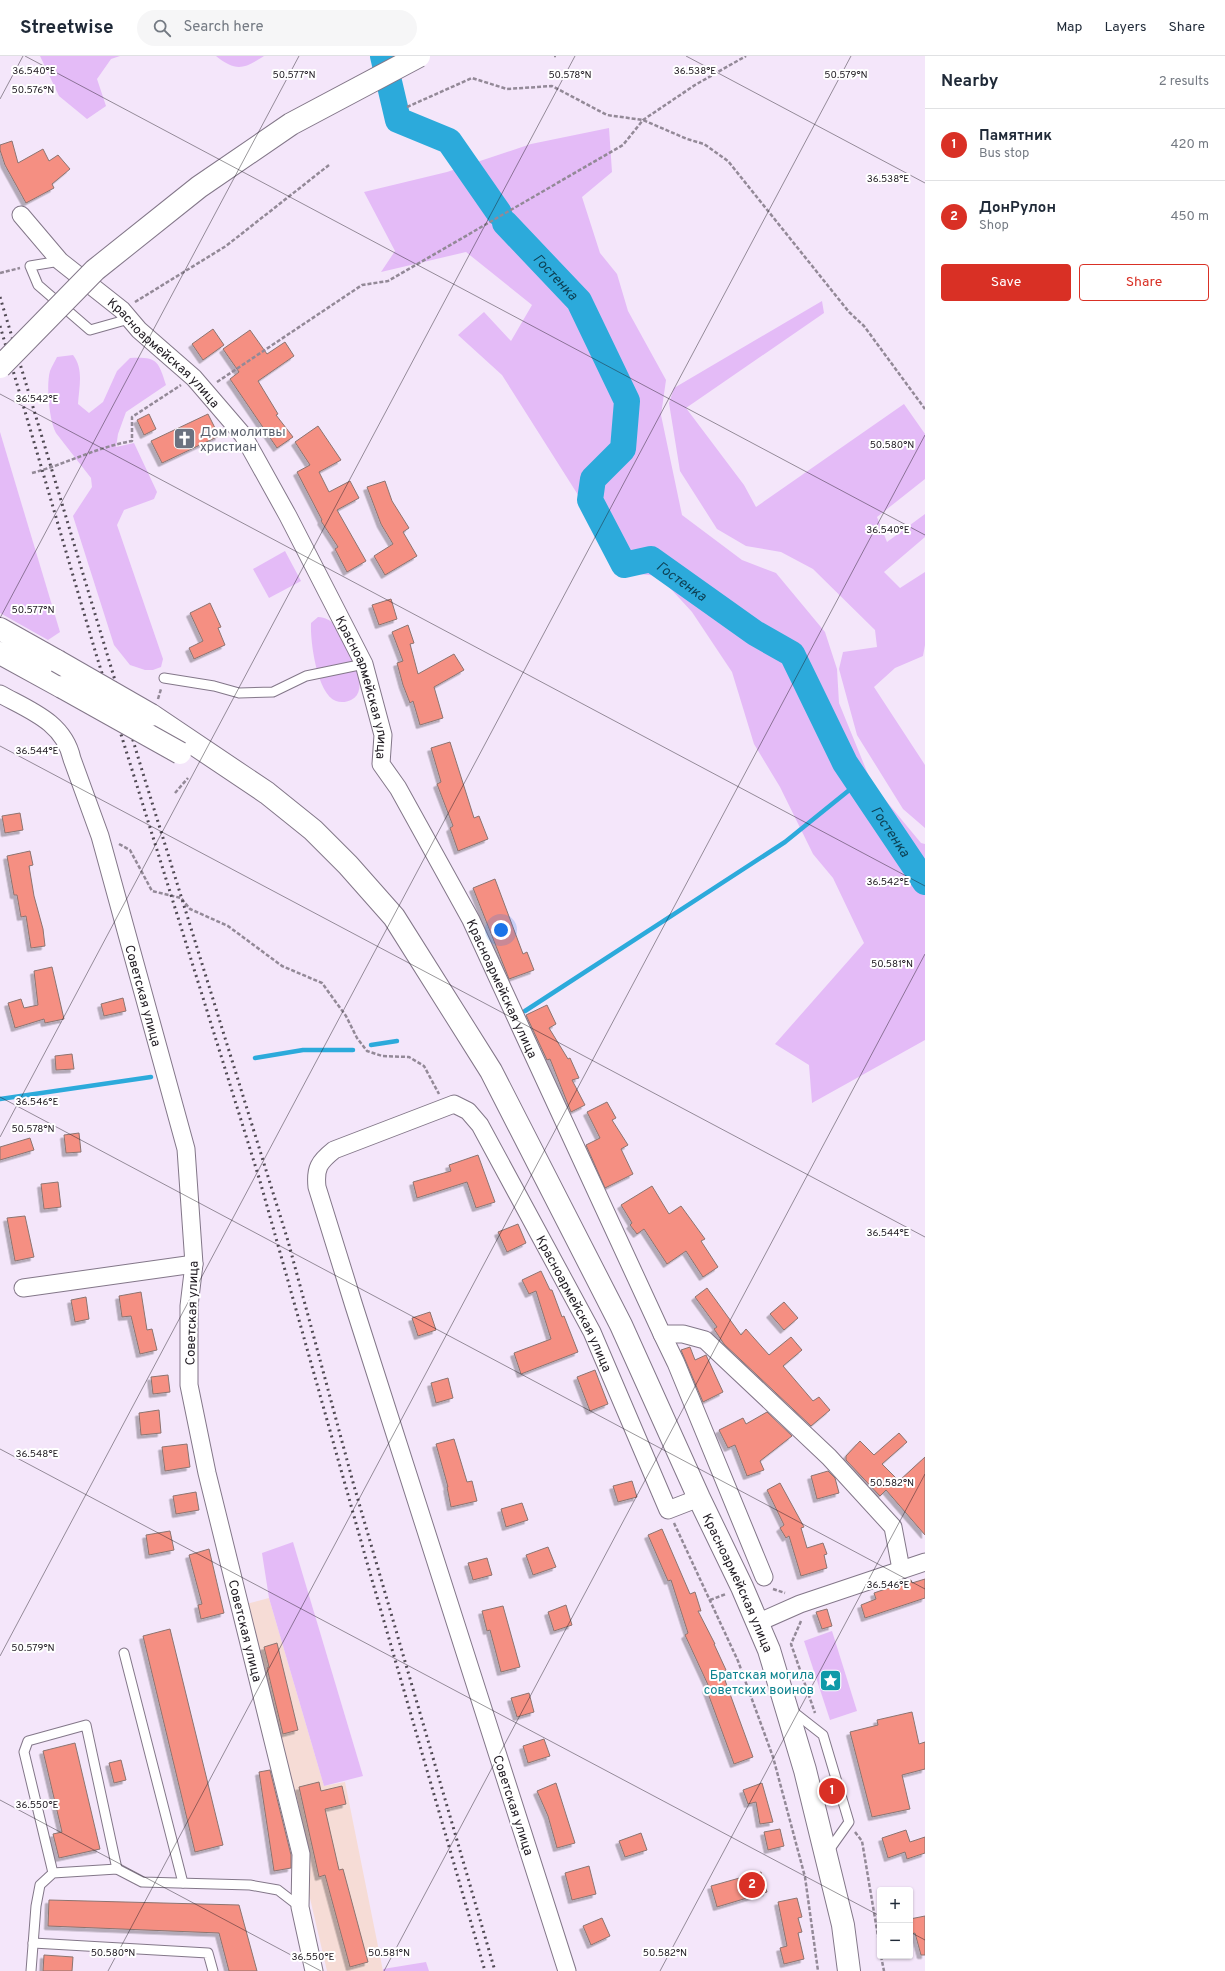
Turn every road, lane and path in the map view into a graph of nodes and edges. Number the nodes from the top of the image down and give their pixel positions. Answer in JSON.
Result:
{"nodes":[{"id":1,"x":419,"y":56,"type":"edge"},
{"id":2,"x":746,"y":56,"type":"edge"},
{"id":3,"x":407,"y":107,"type":"dead end"},
{"id":4,"x":644,"y":120,"type":"junction"},
{"id":5,"x":329,"y":165,"type":"dead end"},
{"id":6,"x":21,"y":215,"type":"dead end"},
{"id":7,"x":60,"y":261,"type":"junction"},
{"id":8,"x":30,"y":266,"type":"junction"},
{"id":9,"x":0,"y":273,"type":"edge"},
{"id":10,"x":125,"y":315,"type":"junction"},
{"id":11,"x":0,"y":366,"type":"edge"},
{"id":12,"x":199,"y":384,"type":"junction"},
{"id":13,"x":925,"y":409,"type":"edge"},
{"id":14,"x":32,"y":473,"type":"dead end"},
{"id":15,"x":0,"y":629,"type":"edge"},
{"id":16,"x":0,"y":654,"type":"edge"},
{"id":17,"x":364,"y":664,"type":"junction"},
{"id":18,"x":164,"y":678,"type":"joint"},
{"id":19,"x":0,"y":694,"type":"edge"},
{"id":20,"x":153,"y":710,"type":"junction"},
{"id":21,"x":188,"y":778,"type":"dead end"},
{"id":22,"x":175,"y":793,"type":"dead end"},
{"id":23,"x":100,"y":836,"type":"junction"},
{"id":24,"x":433,"y":979,"type":"junction"},
{"id":25,"x":454,"y":1104,"type":"junction"},
{"id":26,"x":194,"y":1264,"type":"junction"},
{"id":27,"x":23,"y":1288,"type":"dead end"},
{"id":28,"x":662,"y":1334,"type":"junction"},
{"id":29,"x":698,"y":1498,"type":"junction"},
{"id":30,"x":668,"y":1510,"type":"junction"},
{"id":31,"x":925,"y":1562,"type":"edge"},
{"id":32,"x":901,"y":1569,"type":"junction"},
{"id":33,"x":764,"y":1577,"type":"dead end"},
{"id":34,"x":804,"y":1615,"type":"dead end"},
{"id":35,"x":758,"y":1622,"type":"junction"},
{"id":36,"x":124,"y":1653,"type":"dead end"},
{"id":37,"x":785,"y":1704,"type":"junction"},
{"id":38,"x":823,"y":1735,"type":"junction"},
{"id":39,"x":849,"y":1822,"type":"junction"},
{"id":40,"x":826,"y":1856,"type":"junction"},
{"id":41,"x":117,"y":1869,"type":"junction"},
{"id":42,"x":53,"y":1873,"type":"junction"},
{"id":43,"x":183,"y":1883,"type":"junction"},
{"id":44,"x":300,"y":1907,"type":"junction"},
{"id":45,"x":877,"y":1930,"type":"edge"},
{"id":46,"x":33,"y":1943,"type":"junction"},
{"id":47,"x":882,"y":1959,"type":"edge"},
{"id":48,"x":31,"y":1971,"type":"edge"},
{"id":49,"x":213,"y":1971,"type":"edge"},
{"id":50,"x":314,"y":1971,"type":"edge"},
{"id":51,"x":567,"y":1971,"type":"edge"},
{"id":52,"x":818,"y":1971,"type":"edge"},
{"id":53,"x":850,"y":1971,"type":"edge"},
{"id":54,"x":884,"y":1971,"type":"edge"}],
"edges":[{"from":1,"to":11,"type":"main road","bridge":true},
{"from":2,"to":4,"type":"path"},
{"from":3,"to":4,"type":"path"},
{"from":4,"to":12,"type":"path"},
{"from":4,"to":13,"type":"path"},
{"from":5,"to":10,"type":"path"},
{"from":6,"to":7,"type":"street","name":"Красноармейская улица"},
{"from":7,"to":8,"type":"lane"},
{"from":7,"to":10,"type":"street","name":"Красноармейская улица"},
{"from":8,"to":9,"type":"path"},
{"from":8,"to":10,"type":"lane"},
{"from":10,"to":12,"type":"street","name":"Красноармейская улица"},
{"from":12,"to":14,"type":"path"},
{"from":12,"to":17,"type":"street","name":"Красноармейская улица"},
{"from":15,"to":20,"type":"main road","name":"Красноармейская улица","bridge":true},
{"from":16,"to":24,"type":"main road","name":"Красноармейская улица","bridge":true},
{"from":17,"to":18,"type":"lane"},
{"from":17,"to":28,"type":"street","name":"Красноармейская улица"},
{"from":18,"to":20,"type":"path"},
{"from":19,"to":23,"type":"street","name":"Советская улица"},
{"from":20,"to":24,"type":"main road","name":"Красноармейская улица"},
{"from":21,"to":22,"type":"path"},
{"from":23,"to":25,"type":"path"},
{"from":23,"to":26,"type":"street","name":"Советская улица"},
{"from":24,"to":29,"type":"main road","name":"Красноармейская улица"},
{"from":25,"to":30,"type":"street","name":"Красноармейская улица"},
{"from":25,"to":51,"type":"street","name":"Советская улица"},
{"from":26,"to":27,"type":"street"},
{"from":26,"to":44,"type":"street","name":"Советская улица"},
{"from":28,"to":32,"type":"street"},
{"from":28,"to":33,"type":"street","name":"Красноармейская улица"},
{"from":29,"to":30,"type":"street","name":"Красноармейская улица"},
{"from":29,"to":35,"type":"main road","name":"Красноармейская улица"},
{"from":30,"to":52,"type":"path"},
{"from":31,"to":32,"type":"street"},
{"from":32,"to":35,"type":"street"},
{"from":34,"to":38,"type":"path"},
{"from":35,"to":37,"type":"main road","name":"Красноармейская улица"},
{"from":36,"to":43,"type":"lane"},
{"from":37,"to":38,"type":"lane"},
{"from":37,"to":40,"type":"main road","name":"Красноармейская улица"},
{"from":38,"to":39,"type":"lane"},
{"from":39,"to":40,"type":"lane"},
{"from":39,"to":45,"type":"path"},
{"from":40,"to":53,"type":"main road","name":"Красноармейская улица"},
{"from":41,"to":42,"type":"lane"},
{"from":41,"to":42,"type":"lane"},
{"from":41,"to":43,"type":"lane"},
{"from":42,"to":46,"type":"lane"},
{"from":43,"to":44,"type":"lane"},
{"from":44,"to":50,"type":"street","name":"Советская улица"},
{"from":46,"to":48,"type":"lane"},
{"from":46,"to":49,"type":"lane"},
{"from":47,"to":54,"type":"path"}]}
